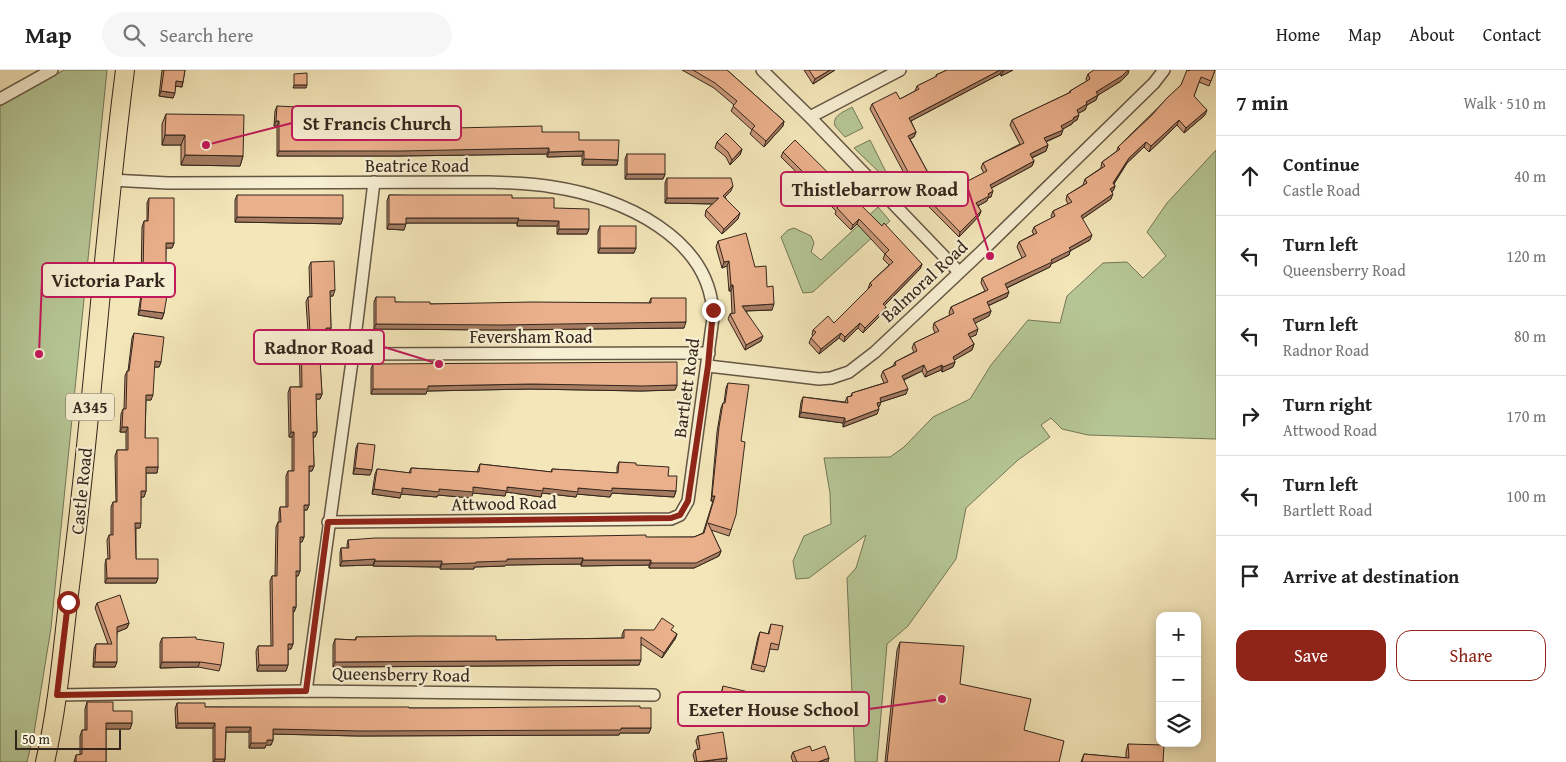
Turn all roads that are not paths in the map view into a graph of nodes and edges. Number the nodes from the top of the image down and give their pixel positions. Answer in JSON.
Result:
{"nodes":[{"id":1,"x":52,"y":70,"type":"edge"},
{"id":2,"x":124,"y":70,"type":"edge"},
{"id":3,"x":762,"y":70,"type":"edge"},
{"id":4,"x":900,"y":70,"type":"edge"},
{"id":5,"x":1164,"y":70,"type":"edge"},
{"id":6,"x":0,"y":99,"type":"edge"},
{"id":7,"x":810,"y":117,"type":"junction"},
{"id":8,"x":111,"y":180,"type":"junction"},
{"id":9,"x":374,"y":182,"type":"junction"},
{"id":10,"x":699,"y":266,"type":"joint"},
{"id":11,"x":959,"y":272,"type":"junction"},
{"id":12,"x":709,"y":353,"type":"junction"},
{"id":13,"x":353,"y":354,"type":"junction"},
{"id":14,"x":708,"y":366,"type":"junction"},
{"id":15,"x":680,"y":515,"type":"joint"},
{"id":16,"x":328,"y":522,"type":"junction"},
{"id":17,"x":306,"y":691,"type":"junction"},
{"id":18,"x":57,"y":695,"type":"junction"},
{"id":19,"x":654,"y":695,"type":"dead end"},
{"id":20,"x":45,"y":762,"type":"edge"}],
"edges":[{"from":1,"to":6,"type":"street"},
{"from":2,"to":8,"type":"main road","name":"Castle Road","number":"A345"},
{"from":3,"to":7,"type":"street"},
{"from":4,"to":7,"type":"street"},
{"from":5,"to":11,"type":"street","name":"Balmoral Road"},
{"from":7,"to":11,"type":"street"},
{"from":8,"to":9,"type":"street","name":"Beatrice Road"},
{"from":8,"to":18,"type":"main road","name":"Castle Road","number":"A345"},
{"from":9,"to":10,"type":"street","name":"Beatrice Road"},
{"from":9,"to":13,"type":"street"},
{"from":10,"to":12,"type":"street","name":"Bartlett Road"},
{"from":11,"to":14,"type":"street","name":"Balmoral Road"},
{"from":12,"to":13,"type":"street","name":"Feversham Road"},
{"from":12,"to":14,"type":"street","name":"Bartlett Road"},
{"from":13,"to":16,"type":"street"},
{"from":14,"to":15,"type":"street","name":"Bartlett Road"},
{"from":15,"to":16,"type":"street","name":"Attwood Road"},
{"from":16,"to":17,"type":"street"},
{"from":17,"to":18,"type":"street","name":"Queensberry Road"},
{"from":17,"to":19,"type":"street","name":"Queensberry Road"},
{"from":18,"to":20,"type":"main road","name":"Castle Road","number":"A345"}]}
